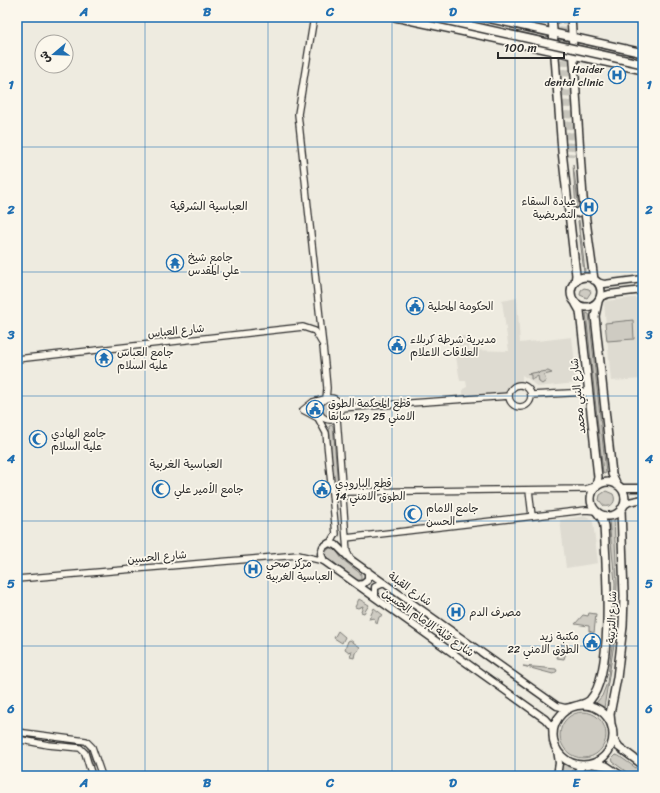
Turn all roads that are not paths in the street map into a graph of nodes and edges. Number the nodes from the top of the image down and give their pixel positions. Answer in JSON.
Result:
{"nodes":[{"id":1,"x":314,"y":17,"type":"edge"},
{"id":2,"x":395,"y":17,"type":"edge"},
{"id":3,"x":431,"y":17,"type":"edge"},
{"id":4,"x":452,"y":17,"type":"edge"},
{"id":5,"x":483,"y":17,"type":"edge"},
{"id":6,"x":552,"y":17,"type":"edge"},
{"id":7,"x":571,"y":20,"type":"edge"},
{"id":8,"x":537,"y":29,"type":"junction"},
{"id":9,"x":553,"y":33,"type":"junction"},
{"id":10,"x":572,"y":37,"type":"junction"},
{"id":11,"x":585,"y":40,"type":"junction"},
{"id":12,"x":537,"y":47,"type":"junction"},
{"id":13,"x":555,"y":51,"type":"junction"},
{"id":14,"x":643,"y":53,"type":"edge"},
{"id":15,"x":574,"y":55,"type":"junction"},
{"id":16,"x":583,"y":57,"type":"junction"},
{"id":17,"x":643,"y":59,"type":"edge"},
{"id":18,"x":643,"y":64,"type":"edge"},
{"id":19,"x":574,"y":69,"type":"junction"},
{"id":20,"x":556,"y":70,"type":"junction"},
{"id":21,"x":643,"y":70,"type":"edge"},
{"id":22,"x":583,"y":198,"type":"junction"},
{"id":23,"x":569,"y":199,"type":"junction"},
{"id":24,"x":584,"y":209,"type":"junction"},
{"id":25,"x":570,"y":211,"type":"junction"},
{"id":26,"x":571,"y":221,"type":"junction"},
{"id":27,"x":585,"y":222,"type":"junction"},
{"id":28,"x":643,"y":279,"type":"edge"},
{"id":29,"x":595,"y":281,"type":"junction"},
{"id":30,"x":575,"y":282,"type":"junction"},
{"id":31,"x":643,"y":290,"type":"edge"},
{"id":32,"x":599,"y":299,"type":"junction"},
{"id":33,"x":576,"y":304,"type":"junction"},
{"id":34,"x":324,"y":351,"type":"junction"},
{"id":35,"x":17,"y":359,"type":"edge"},
{"id":36,"x":588,"y":392,"type":"junction"},
{"id":37,"x":531,"y":394,"type":"junction"},
{"id":38,"x":509,"y":396,"type":"junction"},
{"id":39,"x":325,"y":399,"type":"junction"},
{"id":40,"x":341,"y":408,"type":"junction"},
{"id":41,"x":337,"y":418,"type":"junction"},
{"id":42,"x":596,"y":486,"type":"junction"},
{"id":43,"x":619,"y":486,"type":"junction"},
{"id":44,"x":643,"y":488,"type":"edge"},
{"id":45,"x":529,"y":490,"type":"junction"},
{"id":46,"x":342,"y":492,"type":"junction"},
{"id":47,"x":643,"y":499,"type":"edge"},
{"id":48,"x":622,"y":508,"type":"junction"},
{"id":49,"x":596,"y":511,"type":"junction"},
{"id":50,"x":532,"y":516,"type":"junction"},
{"id":51,"x":346,"y":538,"type":"junction"},
{"id":52,"x":331,"y":543,"type":"junction"},
{"id":53,"x":298,"y":555,"type":"joint"},
{"id":54,"x":350,"y":559,"type":"junction"},
{"id":55,"x":324,"y":561,"type":"junction"},
{"id":56,"x":368,"y":571,"type":"junction"},
{"id":57,"x":17,"y":579,"type":"edge"},
{"id":58,"x":384,"y":583,"type":"junction"},
{"id":59,"x":358,"y":585,"type":"junction"},
{"id":60,"x":375,"y":597,"type":"junction"},
{"id":61,"x":579,"y":705,"type":"junction"},
{"id":62,"x":571,"y":707,"type":"junction"},
{"id":63,"x":611,"y":724,"type":"junction"},
{"id":64,"x":17,"y":732,"type":"edge"},
{"id":65,"x":553,"y":736,"type":"junction"},
{"id":66,"x":613,"y":738,"type":"junction"},
{"id":67,"x":17,"y":739,"type":"edge"},
{"id":68,"x":557,"y":750,"type":"junction"},
{"id":69,"x":643,"y":764,"type":"edge"},
{"id":70,"x":586,"y":765,"type":"junction"},
{"id":71,"x":92,"y":776,"type":"edge"},
{"id":72,"x":102,"y":776,"type":"edge"},
{"id":73,"x":557,"y":776,"type":"edge"},
{"id":74,"x":574,"y":776,"type":"edge"},
{"id":75,"x":621,"y":776,"type":"edge"}],
"edges":[{"from":1,"to":34,"type":"main road"},
{"from":2,"to":12,"type":"highway"},
{"from":3,"to":18,"type":"highway","bridge":true},
{"from":4,"to":17,"type":"highway"},
{"from":5,"to":8,"type":"highway"},
{"from":6,"to":8,"type":"highway"},
{"from":6,"to":9,"type":"highway"},
{"from":7,"to":10,"type":"highway"},
{"from":7,"to":11,"type":"highway"},
{"from":8,"to":9,"type":"highway"},
{"from":9,"to":10,"type":"highway"},
{"from":9,"to":13,"type":"highway"},
{"from":10,"to":11,"type":"highway"},
{"from":10,"to":15,"type":"highway"},
{"from":11,"to":14,"type":"highway"},
{"from":12,"to":13,"type":"highway"},
{"from":12,"to":20,"type":"highway"},
{"from":13,"to":15,"type":"highway"},
{"from":13,"to":20,"type":"highway"},
{"from":15,"to":16,"type":"highway"},
{"from":15,"to":19,"type":"highway"},
{"from":16,"to":19,"type":"highway"},
{"from":16,"to":21,"type":"highway"},
{"from":19,"to":22,"type":"highway"},
{"from":20,"to":23,"type":"highway"},
{"from":22,"to":23,"type":"highway"},
{"from":22,"to":24,"type":"highway"},
{"from":23,"to":25,"type":"highway"},
{"from":24,"to":25,"type":"highway"},
{"from":24,"to":27,"type":"highway"},
{"from":25,"to":26,"type":"highway"},
{"from":26,"to":27,"type":"highway"},
{"from":26,"to":30,"type":"highway"},
{"from":27,"to":29,"type":"highway"},
{"from":28,"to":29,"type":"main road"},
{"from":29,"to":30,"type":"highway"},
{"from":29,"to":32,"type":"highway"},
{"from":30,"to":33,"type":"highway"},
{"from":31,"to":32,"type":"main road"},
{"from":32,"to":33,"type":"highway"},
{"from":32,"to":43,"type":"highway"},
{"from":33,"to":36,"type":"highway","name":"شارع النبي محمد"},
{"from":34,"to":35,"type":"main road","name":"شارع العباس"},
{"from":34,"to":39,"type":"main road"},
{"from":36,"to":37,"type":"main road"},
{"from":36,"to":42,"type":"highway","name":"شارع النبي محمد"},
{"from":37,"to":38,"type":"main road"},
{"from":37,"to":38,"type":"main road"},
{"from":38,"to":40,"type":"main road"},
{"from":39,"to":40,"type":"main road"},
{"from":39,"to":41,"type":"main road"},
{"from":39,"to":52,"type":"main road"},
{"from":40,"to":41,"type":"main road"},
{"from":41,"to":46,"type":"main road"},
{"from":42,"to":43,"type":"highway"},
{"from":42,"to":45,"type":"main road"},
{"from":42,"to":49,"type":"highway"},
{"from":43,"to":44,"type":"main road"},
{"from":43,"to":48,"type":"highway"},
{"from":45,"to":46,"type":"main road"},
{"from":45,"to":50,"type":"main road"},
{"from":46,"to":51,"type":"main road"},
{"from":47,"to":48,"type":"main road"},
{"from":48,"to":49,"type":"highway"},
{"from":48,"to":63,"type":"highway","name":"شارع التربية"},
{"from":49,"to":50,"type":"main road"},
{"from":49,"to":61,"type":"highway","name":"شارع التربية"},
{"from":50,"to":51,"type":"main road"},
{"from":51,"to":54,"type":"main road"},
{"from":52,"to":54,"type":"main road","name":"شارع القبلة"},
{"from":52,"to":55,"type":"main road"},
{"from":53,"to":55,"type":"main road","name":"شارع قبلة الإمام الحسين"},
{"from":53,"to":57,"type":"main road","name":"شارع الحسين"},
{"from":54,"to":56,"type":"main road","name":"شارع القبلة"},
{"from":55,"to":59,"type":"main road","name":"شارع قبلة الإمام الحسين"},
{"from":56,"to":58,"type":"main road","name":"شارع القبلة"},
{"from":56,"to":59,"type":"main road"},
{"from":58,"to":60,"type":"main road"},
{"from":58,"to":62,"type":"main road","name":"شارع القبلة"},
{"from":59,"to":60,"type":"main road","name":"شارع قبلة الإمام الحسين"},
{"from":60,"to":65,"type":"main road","name":"شارع قبلة الإمام الحسين"},
{"from":61,"to":62,"type":"highway"},
{"from":61,"to":63,"type":"highway"},
{"from":62,"to":65,"type":"highway"},
{"from":63,"to":66,"type":"highway"},
{"from":64,"to":72,"type":"main road"},
{"from":65,"to":68,"type":"highway"},
{"from":66,"to":69,"type":"highway"},
{"from":66,"to":70,"type":"highway"},
{"from":67,"to":71,"type":"main road"},
{"from":68,"to":70,"type":"highway"},
{"from":68,"to":73,"type":"main road"},
{"from":70,"to":74,"type":"main road"},
{"from":70,"to":75,"type":"highway"}]}
